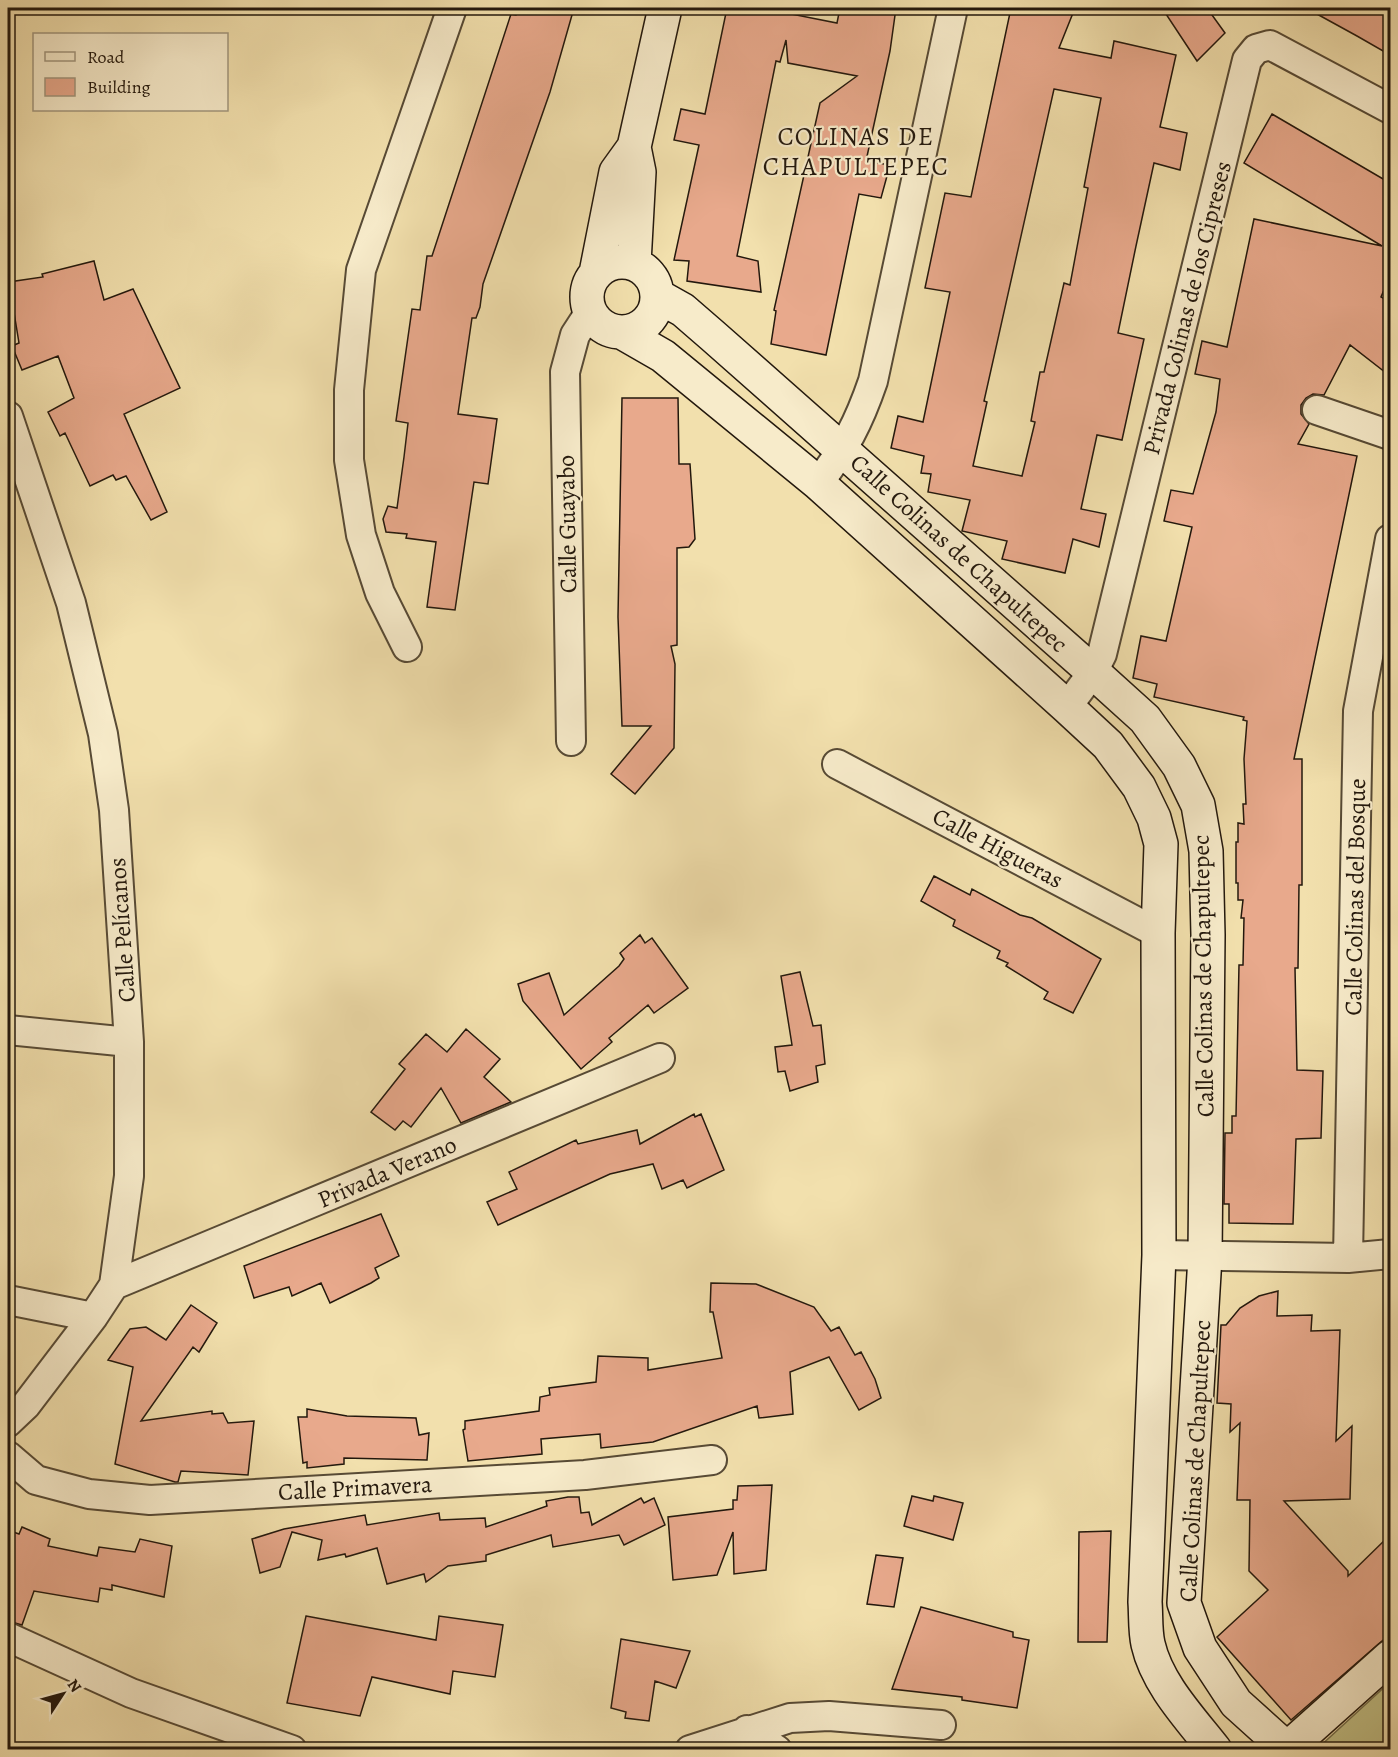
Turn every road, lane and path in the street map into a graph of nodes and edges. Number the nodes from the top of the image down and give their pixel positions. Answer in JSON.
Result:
{"nodes":[{"id":1,"x":452,"y":8,"type":"edge"},
{"id":2,"x":665,"y":8,"type":"edge"},
{"id":3,"x":953,"y":8,"type":"edge"},
{"id":4,"x":1390,"y":109,"type":"edge"},
{"id":5,"x":634,"y":147,"type":"junction"},
{"id":6,"x":634,"y":263,"type":"junction"},
{"id":7,"x":596,"y":273,"type":"junction"},
{"id":8,"x":658,"y":296,"type":"junction"},
{"id":9,"x":590,"y":312,"type":"junction"},
{"id":10,"x":624,"y":333,"type":"junction"},
{"id":11,"x":1317,"y":410,"type":"dead end"},
{"id":12,"x":8,"y":416,"type":"edge"},
{"id":13,"x":1390,"y":435,"type":"edge"},
{"id":14,"x":844,"y":450,"type":"junction"},
{"id":15,"x":818,"y":483,"type":"junction"},
{"id":16,"x":1390,"y":539,"type":"edge"},
{"id":17,"x":407,"y":647,"type":"dead end"},
{"id":18,"x":1093,"y":672,"type":"junction"},
{"id":19,"x":1067,"y":707,"type":"junction"},
{"id":20,"x":571,"y":741,"type":"dead end"},
{"id":21,"x":837,"y":764,"type":"dead end"},
{"id":22,"x":1158,"y":933,"type":"junction"},
{"id":23,"x":8,"y":1030,"type":"edge"},
{"id":24,"x":129,"y":1042,"type":"junction"},
{"id":25,"x":660,"y":1058,"type":"dead end"},
{"id":26,"x":1390,"y":1254,"type":"edge"},
{"id":27,"x":1159,"y":1255,"type":"junction"},
{"id":28,"x":1205,"y":1257,"type":"junction"},
{"id":29,"x":1348,"y":1257,"type":"junction"},
{"id":30,"x":114,"y":1285,"type":"junction"},
{"id":31,"x":8,"y":1300,"type":"edge"},
{"id":32,"x":93,"y":1317,"type":"junction"},
{"id":33,"x":8,"y":1422,"type":"edge"},
{"id":34,"x":8,"y":1456,"type":"edge"},
{"id":35,"x":712,"y":1460,"type":"dead end"},
{"id":36,"x":8,"y":1638,"type":"edge"},
{"id":37,"x":1390,"y":1657,"type":"edge"},
{"id":38,"x":941,"y":1725,"type":"dead end"},
{"id":39,"x":747,"y":1730,"type":"junction"},
{"id":40,"x":292,"y":1749,"type":"edge"},
{"id":41,"x":690,"y":1749,"type":"edge"},
{"id":42,"x":777,"y":1749,"type":"edge"},
{"id":43,"x":1215,"y":1749,"type":"edge"},
{"id":44,"x":1287,"y":1749,"type":"edge"}],
"edges":[{"from":1,"to":17,"type":"street"},
{"from":2,"to":5,"type":"street"},
{"from":3,"to":14,"type":"street"},
{"from":4,"to":18,"type":"street","name":"Privada Colinas de los Cipreses"},
{"from":5,"to":6,"type":"street"},
{"from":5,"to":7,"type":"street"},
{"from":6,"to":7,"type":"street"},
{"from":6,"to":8,"type":"street"},
{"from":7,"to":9,"type":"street"},
{"from":8,"to":10,"type":"street"},
{"from":8,"to":14,"type":"street","name":"Calle Colinas de Chapultepec"},
{"from":9,"to":10,"type":"street"},
{"from":9,"to":20,"type":"street","name":"Calle Guayabo"},
{"from":10,"to":15,"type":"street","name":"Calle Colinas de Chapultepec"},
{"from":11,"to":13,"type":"street"},
{"from":12,"to":24,"type":"street","name":"Calle Pelícanos"},
{"from":14,"to":15,"type":"street"},
{"from":14,"to":18,"type":"street","name":"Calle Colinas de Chapultepec"},
{"from":15,"to":19,"type":"street","name":"Calle Colinas de Chapultepec"},
{"from":16,"to":29,"type":"street","name":"Calle Colinas del Bosque"},
{"from":18,"to":19,"type":"street","name":"Privada Colinas de los Cipreses"},
{"from":18,"to":28,"type":"street","name":"Calle Colinas de Chapultepec"},
{"from":19,"to":22,"type":"street","name":"Calle Colinas de Chapultepec"},
{"from":21,"to":22,"type":"street","name":"Calle Higueras"},
{"from":22,"to":27,"type":"street","name":"Calle Colinas de Chapultepec"},
{"from":23,"to":24,"type":"street"},
{"from":24,"to":30,"type":"street","name":"Calle Pelícanos"},
{"from":25,"to":30,"type":"street","name":"Privada Verano"},
{"from":26,"to":29,"type":"street"},
{"from":27,"to":28,"type":"street"},
{"from":27,"to":43,"type":"street","name":"Calle Colinas de Chapultepec"},
{"from":28,"to":29,"type":"street"},
{"from":28,"to":44,"type":"street","name":"Calle Colinas de Chapultepec"},
{"from":30,"to":32,"type":"street","name":"Calle Pelícanos"},
{"from":31,"to":32,"type":"street"},
{"from":32,"to":33,"type":"street","name":"Calle Pelícanos"},
{"from":34,"to":35,"type":"street","name":"Calle Primavera"},
{"from":36,"to":40,"type":"street"},
{"from":37,"to":44,"type":"street"},
{"from":38,"to":39,"type":"street"},
{"from":39,"to":41,"type":"street"},
{"from":39,"to":42,"type":"street"}]}
